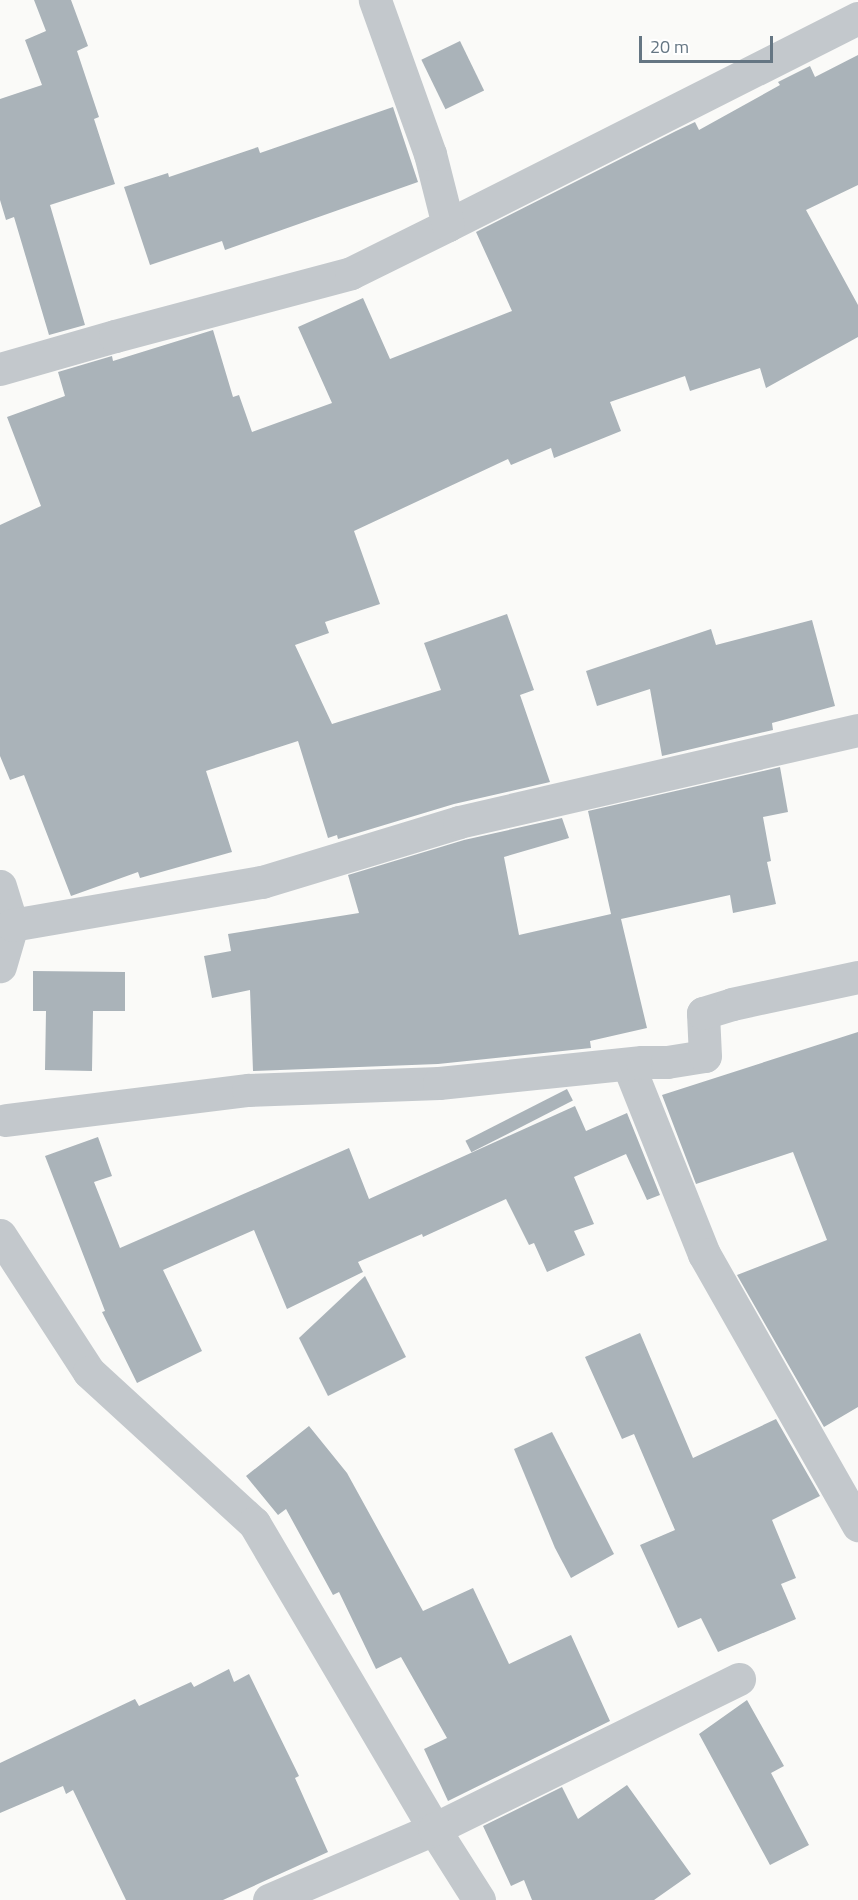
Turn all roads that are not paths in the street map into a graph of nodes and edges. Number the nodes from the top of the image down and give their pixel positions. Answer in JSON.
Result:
{"nodes":[{"id":1,"x":375,"y":0,"type":"edge"},
{"id":2,"x":858,"y":18,"type":"edge"},
{"id":3,"x":447,"y":225,"type":"junction"},
{"id":4,"x":0,"y":369,"type":"edge"},
{"id":5,"x":858,"y":730,"type":"edge"},
{"id":6,"x":0,"y":886,"type":"edge"},
{"id":7,"x":12,"y":925,"type":"junction"},
{"id":8,"x":0,"y":966,"type":"edge"},
{"id":9,"x":858,"y":976,"type":"edge"},
{"id":10,"x":628,"y":1064,"type":"junction"},
{"id":11,"x":2,"y":1123,"type":"edge"},
{"id":12,"x":0,"y":1235,"type":"edge"},
{"id":13,"x":858,"y":1525,"type":"edge"},
{"id":14,"x":739,"y":1679,"type":"dead end"},
{"id":15,"x":434,"y":1829,"type":"junction"},
{"id":16,"x":269,"y":1900,"type":"edge"},
{"id":17,"x":479,"y":1900,"type":"edge"}],
"edges":[{"from":1,"to":3,"type":"street"},
{"from":2,"to":3,"type":"street"},
{"from":3,"to":4,"type":"street"},
{"from":5,"to":7,"type":"street"},
{"from":6,"to":7,"type":"street"},
{"from":7,"to":8,"type":"street"},
{"from":9,"to":10,"type":"street"},
{"from":10,"to":11,"type":"street"},
{"from":10,"to":13,"type":"street"},
{"from":12,"to":15,"type":"street"},
{"from":14,"to":15,"type":"street"},
{"from":15,"to":16,"type":"street"},
{"from":15,"to":17,"type":"street"}]}
